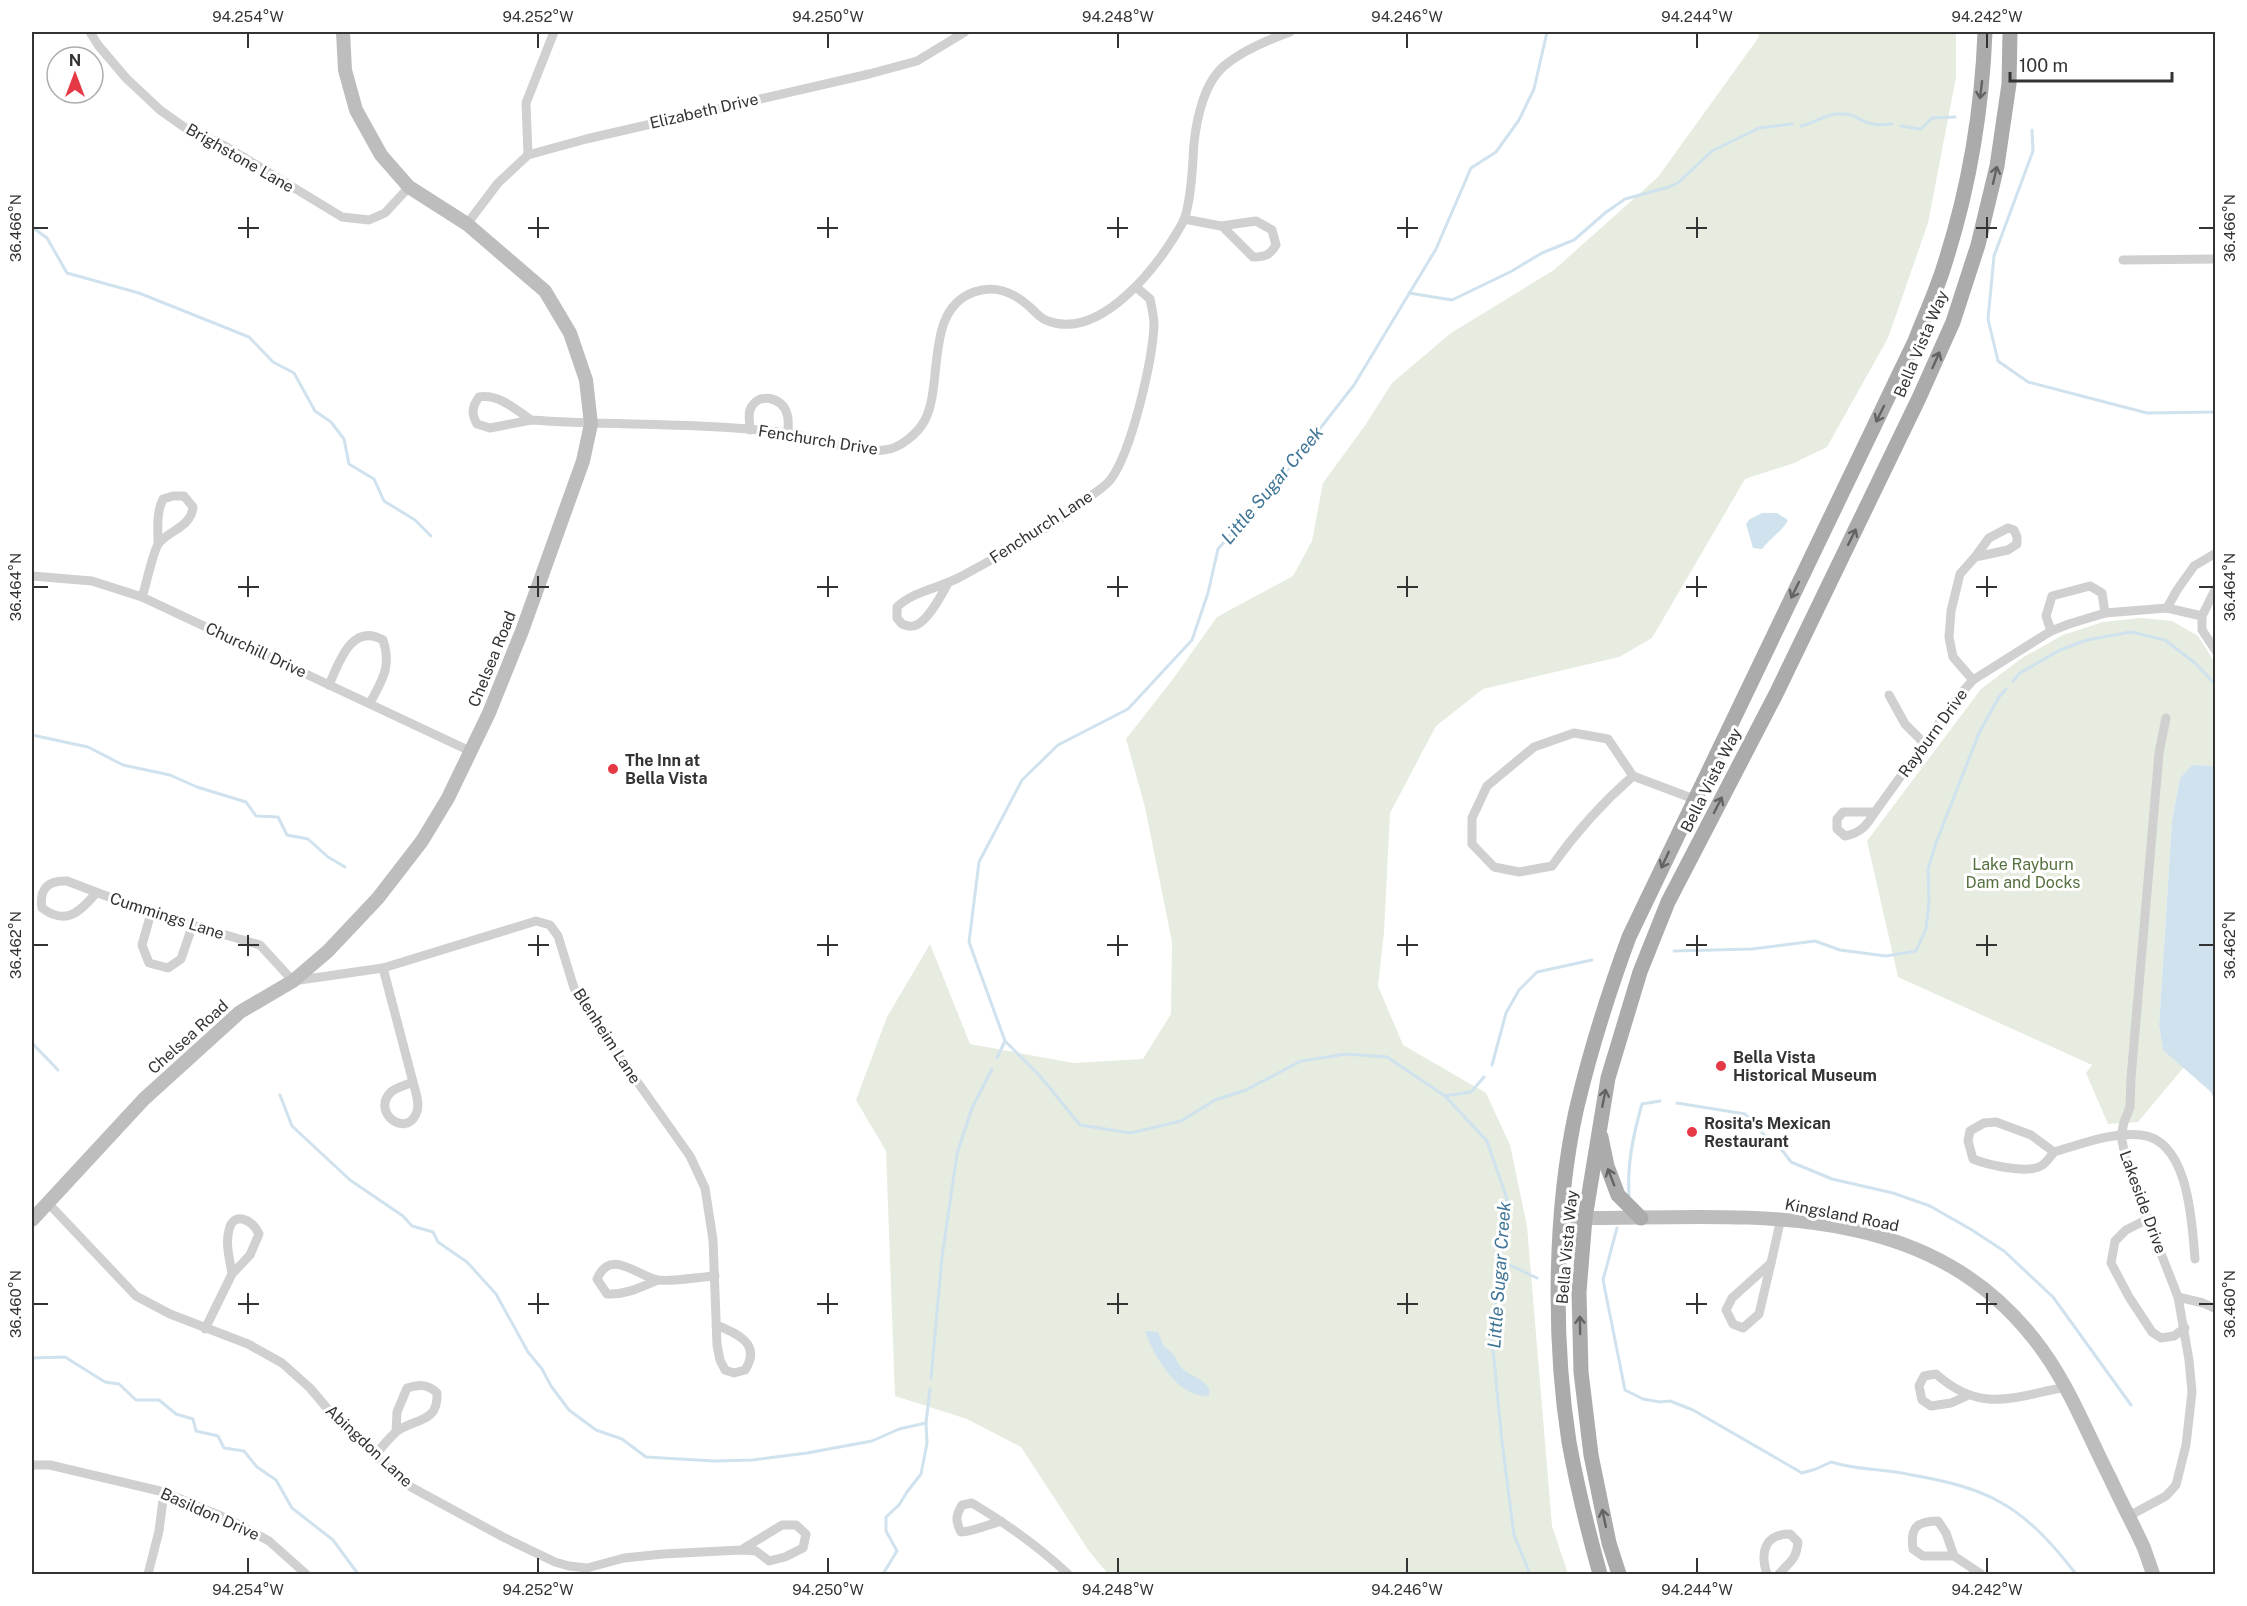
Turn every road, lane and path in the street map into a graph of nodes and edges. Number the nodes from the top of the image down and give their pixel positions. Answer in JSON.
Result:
{"nodes":[{"id":1,"x":90,"y":32,"type":"edge"},
{"id":2,"x":343,"y":32,"type":"edge"},
{"id":3,"x":554,"y":32,"type":"edge"},
{"id":4,"x":964,"y":32,"type":"edge"},
{"id":5,"x":1290,"y":32,"type":"edge"},
{"id":6,"x":1984,"y":32,"type":"edge"},
{"id":7,"x":2010,"y":32,"type":"edge"},
{"id":8,"x":528,"y":155,"type":"junction"},
{"id":9,"x":409,"y":187,"type":"junction"},
{"id":10,"x":1184,"y":219,"type":"junction"},
{"id":11,"x":467,"y":224,"type":"junction"},
{"id":12,"x":1221,"y":226,"type":"junction"},
{"id":13,"x":2216,"y":259,"type":"edge"},
{"id":14,"x":2123,"y":260,"type":"dead end"},
{"id":15,"x":1136,"y":286,"type":"junction"},
{"id":16,"x":531,"y":420,"type":"junction"},
{"id":17,"x":591,"y":424,"type":"junction"},
{"id":18,"x":750,"y":430,"type":"junction"},
{"id":19,"x":788,"y":434,"type":"junction"},
{"id":20,"x":158,"y":544,"type":"junction"},
{"id":21,"x":2216,"y":553,"type":"edge"},
{"id":22,"x":1975,"y":557,"type":"dead end"},
{"id":23,"x":32,"y":576,"type":"edge"},
{"id":24,"x":947,"y":585,"type":"junction"},
{"id":25,"x":2216,"y":588,"type":"edge"},
{"id":26,"x":142,"y":597,"type":"junction"},
{"id":27,"x":2168,"y":608,"type":"junction"},
{"id":28,"x":2105,"y":613,"type":"junction"},
{"id":29,"x":2202,"y":616,"type":"junction"},
{"id":30,"x":2051,"y":631,"type":"junction"},
{"id":31,"x":2216,"y":651,"type":"edge"},
{"id":32,"x":1973,"y":680,"type":"junction"},
{"id":33,"x":329,"y":684,"type":"junction"},
{"id":34,"x":1889,"y":695,"type":"dead end"},
{"id":35,"x":370,"y":703,"type":"junction"},
{"id":36,"x":2166,"y":717,"type":"dead end"},
{"id":37,"x":1925,"y":744,"type":"junction"},
{"id":38,"x":472,"y":752,"type":"junction"},
{"id":39,"x":1633,"y":776,"type":"junction"},
{"id":40,"x":1694,"y":799,"type":"junction"},
{"id":41,"x":1875,"y":812,"type":"dead end"},
{"id":42,"x":96,"y":893,"type":"junction"},
{"id":43,"x":151,"y":913,"type":"junction"},
{"id":44,"x":193,"y":924,"type":"junction"},
{"id":45,"x":383,"y":968,"type":"junction"},
{"id":46,"x":293,"y":981,"type":"junction"},
{"id":47,"x":413,"y":1082,"type":"junction"},
{"id":48,"x":1599,"y":1126,"type":"junction"},
{"id":49,"x":2121,"y":1136,"type":"junction"},
{"id":50,"x":2054,"y":1152,"type":"junction"},
{"id":51,"x":48,"y":1203,"type":"junction"},
{"id":52,"x":1562,"y":1218,"type":"junction"},
{"id":53,"x":1585,"y":1218,"type":"junction"},
{"id":54,"x":1641,"y":1218,"type":"junction"},
{"id":55,"x":1780,"y":1218,"type":"junction"},
{"id":56,"x":2148,"y":1219,"type":"junction"},
{"id":57,"x":32,"y":1220,"type":"edge"},
{"id":58,"x":2195,"y":1259,"type":"dead end"},
{"id":59,"x":1771,"y":1263,"type":"junction"},
{"id":60,"x":232,"y":1274,"type":"junction"},
{"id":61,"x":715,"y":1276,"type":"junction"},
{"id":62,"x":658,"y":1280,"type":"junction"},
{"id":63,"x":2178,"y":1297,"type":"junction"},
{"id":64,"x":2216,"y":1309,"type":"edge"},
{"id":65,"x":716,"y":1325,"type":"junction"},
{"id":66,"x":2185,"y":1328,"type":"junction"},
{"id":67,"x":206,"y":1329,"type":"junction"},
{"id":68,"x":2066,"y":1387,"type":"junction"},
{"id":69,"x":1969,"y":1395,"type":"junction"},
{"id":70,"x":396,"y":1432,"type":"junction"},
{"id":71,"x":375,"y":1455,"type":"junction"},
{"id":72,"x":32,"y":1464,"type":"edge"},
{"id":73,"x":164,"y":1492,"type":"junction"},
{"id":74,"x":2129,"y":1516,"type":"junction"},
{"id":75,"x":1001,"y":1521,"type":"junction"},
{"id":76,"x":741,"y":1550,"type":"junction"},
{"id":77,"x":1954,"y":1556,"type":"junction"},
{"id":78,"x":148,"y":1575,"type":"edge"},
{"id":79,"x":306,"y":1575,"type":"edge"},
{"id":80,"x":1068,"y":1575,"type":"edge"},
{"id":81,"x":1600,"y":1575,"type":"edge"},
{"id":82,"x":1619,"y":1575,"type":"edge"},
{"id":83,"x":1767,"y":1575,"type":"edge"},
{"id":84,"x":1779,"y":1575,"type":"edge"},
{"id":85,"x":1981,"y":1575,"type":"edge"},
{"id":86,"x":2153,"y":1575,"type":"edge"}],
"edges":[{"from":1,"to":9,"type":"street","name":"Brighstone Lane"},
{"from":2,"to":9,"type":"street","name":"Chelsea Road"},
{"from":3,"to":8,"type":"street"},
{"from":4,"to":8,"type":"street","name":"Elizabeth Drive"},
{"from":5,"to":10,"type":"street","name":"Fenchurch Drive"},
{"from":6,"to":40,"type":"main road","name":"Bella Vista Way","one_way":true},
{"from":48,"to":7,"type":"main road","name":"Bella Vista Way","one_way":true},
{"from":8,"to":11,"type":"street","name":"Elizabeth Drive"},
{"from":9,"to":11,"type":"street","name":"Chelsea Road"},
{"from":10,"to":12,"type":"street"},
{"from":10,"to":15,"type":"street","name":"Fenchurch Drive"},
{"from":11,"to":17,"type":"street","name":"Chelsea Road"},
{"from":12,"to":12,"type":"street"},
{"from":13,"to":14,"type":"street"},
{"from":15,"to":19,"type":"street","name":"Fenchurch Drive"},
{"from":15,"to":24,"type":"street","name":"Fenchurch Lane"},
{"from":16,"to":16,"type":"street","name":"Fenchurch Drive"},
{"from":16,"to":17,"type":"street","name":"Fenchurch Drive"},
{"from":17,"to":18,"type":"street","name":"Fenchurch Drive"},
{"from":17,"to":38,"type":"street","name":"Chelsea Road"},
{"from":18,"to":19,"type":"street","name":"Fenchurch Drive"},
{"from":18,"to":19,"type":"street"},
{"from":20,"to":20,"type":"street"},
{"from":20,"to":26,"type":"street"},
{"from":21,"to":27,"type":"street"},
{"from":22,"to":32,"type":"street"},
{"from":23,"to":26,"type":"street","name":"Churchill Drive"},
{"from":24,"to":24,"type":"street","name":"Fenchurch Lane"},
{"from":25,"to":29,"type":"street"},
{"from":26,"to":33,"type":"street","name":"Churchill Drive"},
{"from":27,"to":28,"type":"street","name":"Rayburn Drive"},
{"from":27,"to":29,"type":"street","name":"Rayburn Drive"},
{"from":28,"to":30,"type":"street","name":"Rayburn Drive"},
{"from":28,"to":30,"type":"street"},
{"from":29,"to":31,"type":"street"},
{"from":30,"to":32,"type":"street","name":"Rayburn Drive"},
{"from":32,"to":37,"type":"street","name":"Rayburn Drive"},
{"from":33,"to":35,"type":"street","name":"Churchill Drive"},
{"from":33,"to":35,"type":"street"},
{"from":34,"to":37,"type":"street"},
{"from":35,"to":38,"type":"street","name":"Churchill Drive"},
{"from":36,"to":49,"type":"street","name":"Lakeside Drive"},
{"from":37,"to":41,"type":"street","name":"Rayburn Drive"},
{"from":38,"to":46,"type":"street","name":"Chelsea Road"},
{"from":39,"to":39,"type":"street"},
{"from":39,"to":40,"type":"street"},
{"from":40,"to":52,"type":"main road","name":"Bella Vista Way","one_way":true},
{"from":42,"to":42,"type":"street","name":"Cummings Lane"},
{"from":42,"to":43,"type":"street","name":"Cummings Lane"},
{"from":43,"to":44,"type":"street","name":"Cummings Lane"},
{"from":43,"to":44,"type":"street"},
{"from":44,"to":46,"type":"street","name":"Cummings Lane"},
{"from":45,"to":46,"type":"street","name":"Blenheim Lane"},
{"from":45,"to":47,"type":"street"},
{"from":45,"to":61,"type":"street","name":"Blenheim Lane"},
{"from":46,"to":51,"type":"street","name":"Chelsea Road"},
{"from":47,"to":47,"type":"street"},
{"from":48,"to":53,"type":"main road","name":"Bella Vista Way"},
{"from":54,"to":48,"type":"main road","one_way":true},
{"from":49,"to":50,"type":"street"},
{"from":49,"to":56,"type":"street","name":"Lakeside Drive"},
{"from":49,"to":58,"type":"street"},
{"from":50,"to":50,"type":"street"},
{"from":51,"to":57,"type":"street","name":"Chelsea Road"},
{"from":51,"to":67,"type":"street","name":"Abingdon Lane"},
{"from":52,"to":53,"type":"street","name":"Kingsland Road"},
{"from":52,"to":81,"type":"main road","name":"Bella Vista Way"},
{"from":53,"to":54,"type":"street","name":"Kingsland Road"},
{"from":82,"to":53,"type":"main road","name":"Bella Vista Way","one_way":true},
{"from":54,"to":55,"type":"street","name":"Kingsland Road"},
{"from":55,"to":59,"type":"street"},
{"from":55,"to":68,"type":"street","name":"Kingsland Road"},
{"from":56,"to":63,"type":"street","name":"Lakeside Drive"},
{"from":56,"to":66,"type":"street"},
{"from":59,"to":59,"type":"street"},
{"from":60,"to":60,"type":"street"},
{"from":60,"to":67,"type":"street"},
{"from":61,"to":62,"type":"street"},
{"from":61,"to":65,"type":"street","name":"Blenheim Lane"},
{"from":62,"to":62,"type":"street"},
{"from":63,"to":64,"type":"street"},
{"from":63,"to":66,"type":"street","name":"Lakeside Drive"},
{"from":65,"to":65,"type":"street","name":"Blenheim Lane"},
{"from":66,"to":74,"type":"street","name":"Lakeside Drive"},
{"from":67,"to":71,"type":"street","name":"Abingdon Lane"},
{"from":68,"to":69,"type":"street"},
{"from":68,"to":74,"type":"street","name":"Kingsland Road"},
{"from":69,"to":69,"type":"street"},
{"from":70,"to":70,"type":"street"},
{"from":70,"to":71,"type":"street"},
{"from":71,"to":76,"type":"street","name":"Abingdon Lane"},
{"from":72,"to":73,"type":"street","name":"Basildon Drive"},
{"from":73,"to":78,"type":"street"},
{"from":73,"to":79,"type":"street","name":"Basildon Drive"},
{"from":74,"to":86,"type":"street","name":"Kingsland Road"},
{"from":75,"to":75,"type":"street"},
{"from":75,"to":80,"type":"street"},
{"from":76,"to":76,"type":"street","name":"Abingdon Lane"},
{"from":77,"to":77,"type":"street"},
{"from":77,"to":85,"type":"street"},
{"from":83,"to":84,"type":"street"}]}
